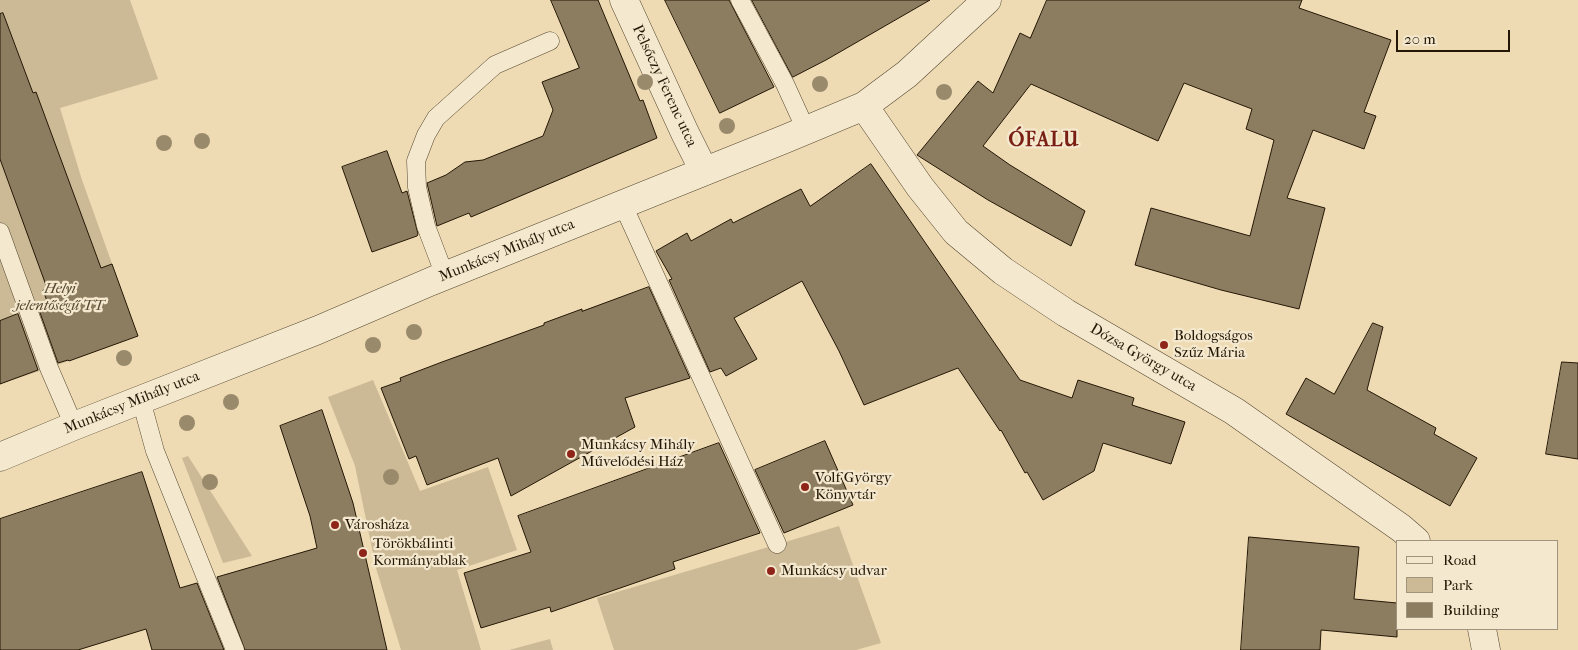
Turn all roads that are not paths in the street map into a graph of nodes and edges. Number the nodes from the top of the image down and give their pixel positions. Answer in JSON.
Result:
{"nodes":[{"id":1,"x":624,"y":0,"type":"edge"},
{"id":2,"x":740,"y":0,"type":"edge"},
{"id":3,"x":987,"y":0,"type":"edge"},
{"id":4,"x":550,"y":41,"type":"dead end"},
{"id":5,"x":864,"y":106,"type":"junction"},
{"id":6,"x":806,"y":130,"type":"junction"},
{"id":7,"x":704,"y":171,"type":"junction"},
{"id":8,"x":623,"y":205,"type":"junction"},
{"id":9,"x":0,"y":232,"type":"edge"},
{"id":10,"x":445,"y":276,"type":"junction"},
{"id":11,"x":141,"y":400,"type":"junction"},
{"id":12,"x":74,"y":426,"type":"junction"},
{"id":13,"x":0,"y":457,"type":"edge"},
{"id":14,"x":1415,"y":540,"type":"edge"},
{"id":15,"x":777,"y":544,"type":"dead end"},
{"id":16,"x":1482,"y":630,"type":"edge"},
{"id":17,"x":235,"y":650,"type":"edge"},
{"id":18,"x":1486,"y":650,"type":"edge"}],
"edges":[{"from":1,"to":7,"type":"street","name":"Pelsőczy Ferenc utca"},
{"from":2,"to":6,"type":"lane"},
{"from":3,"to":5,"type":"street","name":"Munkácsy Mihály utca"},
{"from":4,"to":10,"type":"lane"},
{"from":5,"to":6,"type":"street","name":"Munkácsy Mihály utca"},
{"from":5,"to":14,"type":"street","name":"Dózsa György utca"},
{"from":6,"to":7,"type":"street","name":"Munkácsy Mihály utca"},
{"from":7,"to":8,"type":"street","name":"Munkácsy Mihály utca"},
{"from":8,"to":10,"type":"street","name":"Munkácsy Mihály utca"},
{"from":8,"to":15,"type":"lane"},
{"from":9,"to":12,"type":"lane"},
{"from":10,"to":11,"type":"street","name":"Munkácsy Mihály utca"},
{"from":11,"to":12,"type":"street","name":"Munkácsy Mihály utca"},
{"from":11,"to":17,"type":"lane"},
{"from":12,"to":13,"type":"street","name":"Munkácsy Mihály utca"},
{"from":16,"to":18,"type":"street"}]}
